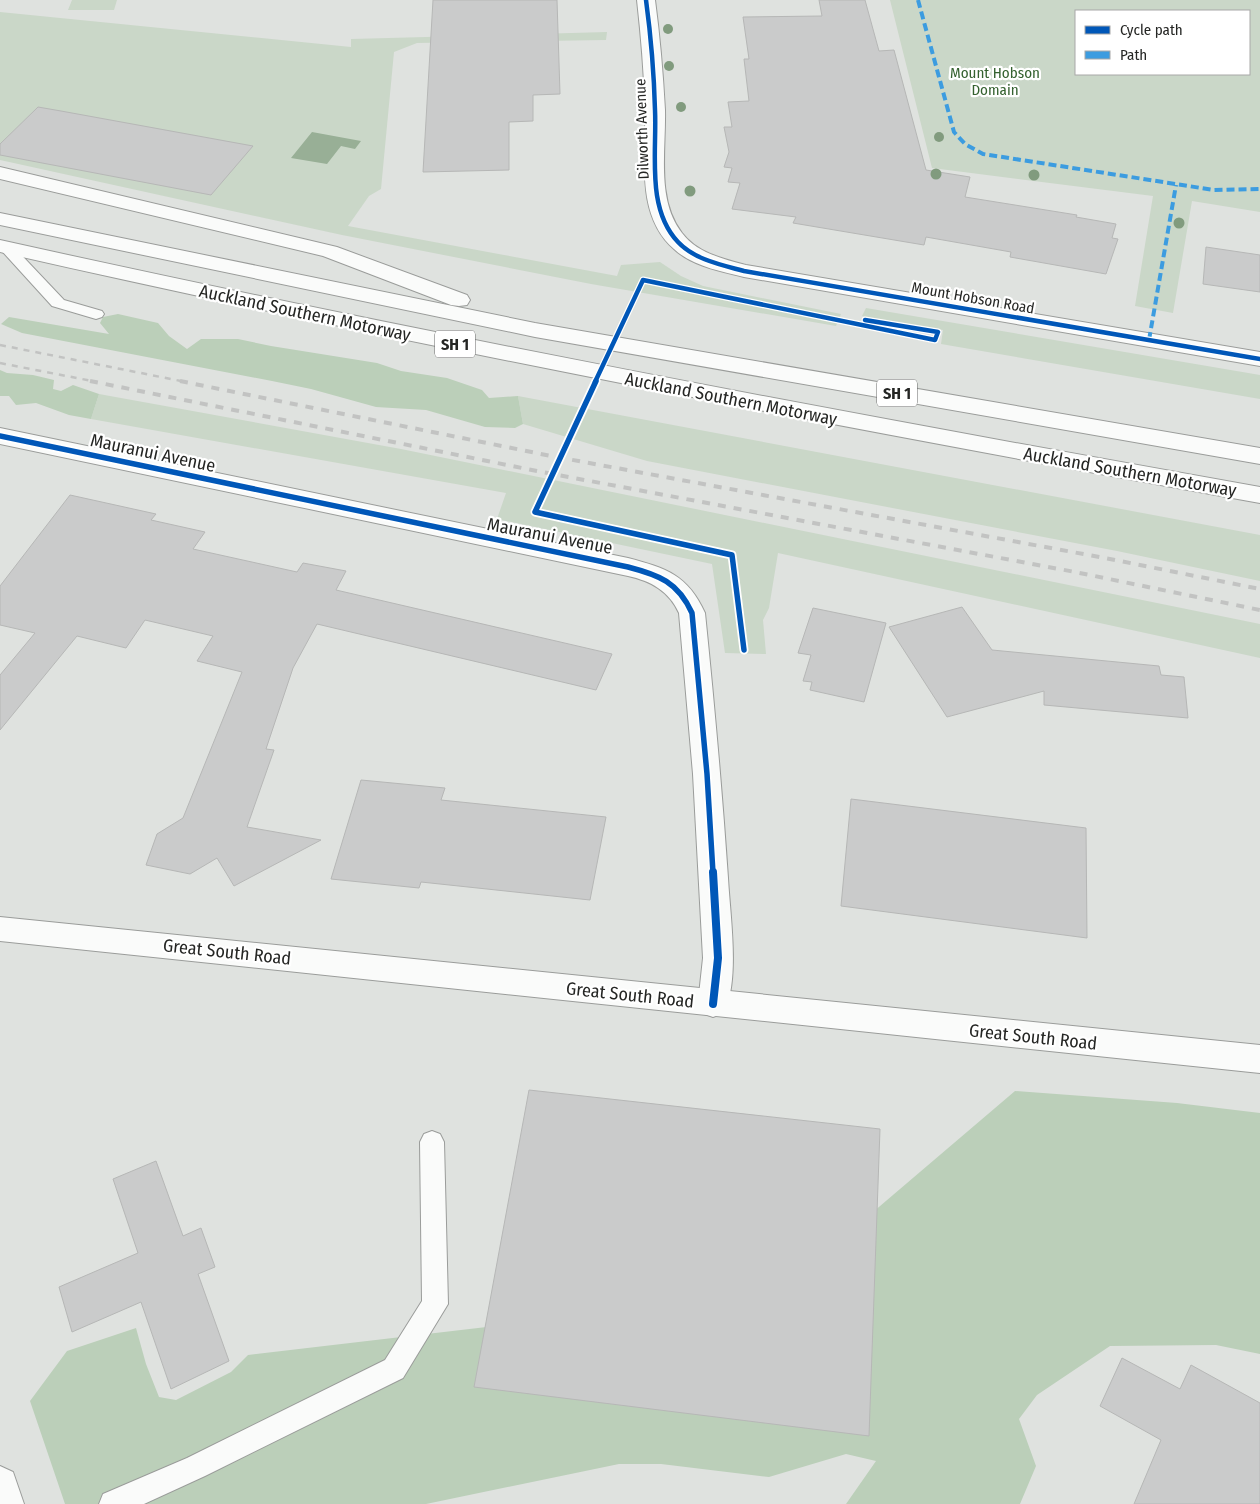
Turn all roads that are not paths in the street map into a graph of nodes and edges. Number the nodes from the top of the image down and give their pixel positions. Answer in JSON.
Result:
{"nodes":[{"id":1,"x":646,"y":0,"type":"edge"},
{"id":2,"x":0,"y":173,"type":"edge"},
{"id":3,"x":0,"y":219,"type":"edge"},
{"id":4,"x":3,"y":246,"type":"edge"},
{"id":5,"x":686,"y":249,"type":"joint"},
{"id":6,"x":96,"y":314,"type":"dead end"},
{"id":7,"x":535,"y":330,"type":"junction"},
{"id":8,"x":1260,"y":359,"type":"edge"},
{"id":9,"x":0,"y":436,"type":"edge"},
{"id":10,"x":1260,"y":456,"type":"edge"},
{"id":11,"x":1260,"y":494,"type":"edge"},
{"id":12,"x":0,"y":929,"type":"edge"},
{"id":13,"x":713,"y":1004,"type":"junction"},
{"id":14,"x":1260,"y":1060,"type":"edge"},
{"id":15,"x":432,"y":1142,"type":"dead end"},
{"id":16,"x":0,"y":1486,"type":"edge"},
{"id":17,"x":5,"y":1504,"type":"edge"},
{"id":18,"x":113,"y":1504,"type":"edge"}],
"edges":[{"from":1,"to":5,"type":"main road","name":"Dilworth Avenue"},
{"from":2,"to":7,"type":"main road"},
{"from":3,"to":7,"type":"main road","name":"Auckland Southern Motorway","number":"SH 1"},
{"from":4,"to":6,"type":"lane"},
{"from":4,"to":11,"type":"main road","name":"Auckland Southern Motorway","number":"SH 1"},
{"from":5,"to":8,"type":"main road","name":"Mount Hobson Road"},
{"from":7,"to":10,"type":"main road","name":"Auckland Southern Motorway","number":"SH 1"},
{"from":9,"to":13,"type":"main road","name":"Mauranui Avenue"},
{"from":12,"to":13,"type":"main road","name":"Great South Road"},
{"from":13,"to":14,"type":"main road","name":"Great South Road"},
{"from":15,"to":18,"type":"lane"},
{"from":16,"to":17,"type":"main road"}]}
